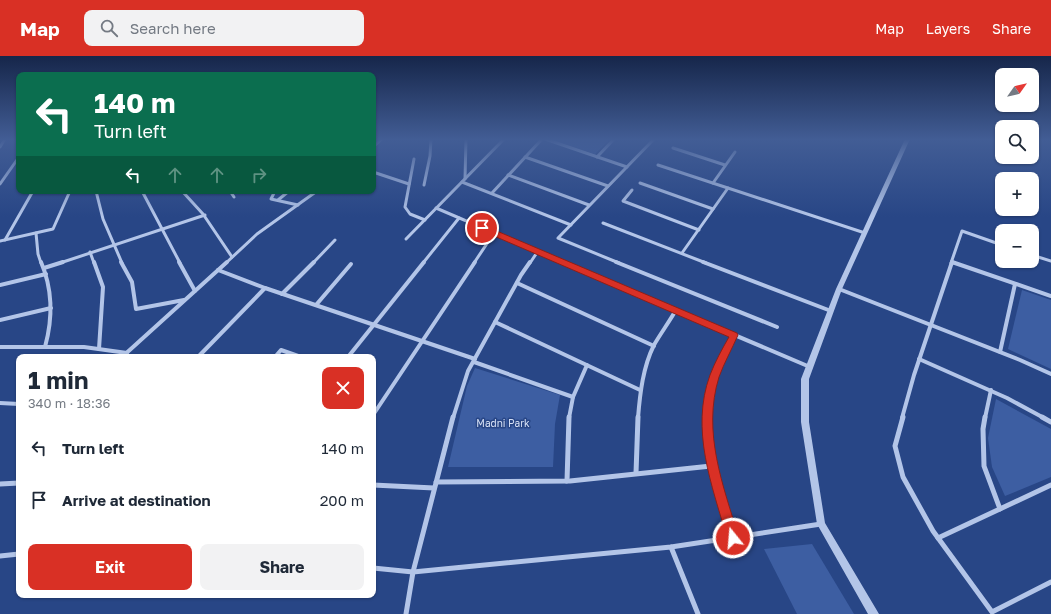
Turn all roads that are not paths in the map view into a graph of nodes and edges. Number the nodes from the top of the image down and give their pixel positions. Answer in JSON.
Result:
{"nodes":[{"id":1,"x":13,"y":165,"type":"edge"},
{"id":2,"x":413,"y":165,"type":"edge"},
{"id":3,"x":428,"y":165,"type":"edge"},
{"id":4,"x":465,"y":165,"type":"edge"},
{"id":5,"x":479,"y":165,"type":"edge"},
{"id":6,"x":517,"y":165,"type":"edge"},
{"id":7,"x":548,"y":165,"type":"edge"},
{"id":8,"x":619,"y":165,"type":"edge"},
{"id":9,"x":630,"y":165,"type":"edge"},
{"id":10,"x":658,"y":165,"type":"dead end"},
{"id":11,"x":725,"y":165,"type":"edge"},
{"id":12,"x":896,"y":165,"type":"edge"},
{"id":13,"x":627,"y":168,"type":"junction"},
{"id":14,"x":376,"y":173,"type":"edge"},
{"id":15,"x":508,"y":174,"type":"junction"},
{"id":16,"x":465,"y":179,"type":"junction"},
{"id":17,"x":462,"y":182,"type":"junction"},
{"id":18,"x":640,"y":183,"type":"dead end"},
{"id":19,"x":712,"y":183,"type":"junction"},
{"id":20,"x":0,"y":184,"type":"edge"},
{"id":21,"x":409,"y":184,"type":"junction"},
{"id":22,"x":424,"y":184,"type":"dead end"},
{"id":23,"x":608,"y":186,"type":"junction"},
{"id":24,"x":728,"y":188,"type":"junction"},
{"id":25,"x":632,"y":190,"type":"dead end"},
{"id":26,"x":492,"y":193,"type":"junction"},
{"id":27,"x":31,"y":194,"type":"edge"},
{"id":28,"x":69,"y":194,"type":"edge"},
{"id":29,"x":97,"y":194,"type":"edge"},
{"id":30,"x":144,"y":194,"type":"edge"},
{"id":31,"x":185,"y":194,"type":"edge"},
{"id":32,"x":232,"y":194,"type":"edge"},
{"id":33,"x":274,"y":194,"type":"edge"},
{"id":34,"x":285,"y":194,"type":"edge"},
{"id":35,"x":313,"y":194,"type":"edge"},
{"id":36,"x":234,"y":197,"type":"dead end"},
{"id":37,"x":278,"y":200,"type":"junction"},
{"id":38,"x":298,"y":204,"type":"junction"},
{"id":39,"x":589,"y":206,"type":"junction"},
{"id":40,"x":436,"y":208,"type":"junction"},
{"id":41,"x":713,"y":210,"type":"junction"},
{"id":42,"x":205,"y":215,"type":"junction"},
{"id":43,"x":459,"y":218,"type":"junction"},
{"id":44,"x":425,"y":220,"type":"junction"},
{"id":45,"x":603,"y":223,"type":"dead end"},
{"id":46,"x":571,"y":225,"type":"junction"},
{"id":47,"x":161,"y":229,"type":"junction"},
{"id":48,"x":699,"y":230,"type":"junction"},
{"id":49,"x":36,"y":233,"type":"junction"},
{"id":50,"x":494,"y":233,"type":"junction"},
{"id":51,"x":865,"y":233,"type":"junction"},
{"id":52,"x":406,"y":239,"type":"dead end"},
{"id":53,"x":5,"y":240,"type":"junction"},
{"id":54,"x":335,"y":240,"type":"dead end"},
{"id":55,"x":0,"y":241,"type":"edge"},
{"id":56,"x":995,"y":243,"type":"edge"},
{"id":57,"x":114,"y":245,"type":"junction"},
{"id":58,"x":538,"y":251,"type":"junction"},
{"id":59,"x":90,"y":252,"type":"junction"},
{"id":60,"x":682,"y":253,"type":"junction"},
{"id":61,"x":232,"y":257,"type":"junction"},
{"id":62,"x":1039,"y":257,"type":"edge"},
{"id":63,"x":1051,"y":261,"type":"edge"},
{"id":64,"x":952,"y":262,"type":"junction"},
{"id":65,"x":350,"y":264,"type":"dead end"},
{"id":66,"x":44,"y":268,"type":"junction"},
{"id":67,"x":218,"y":270,"type":"junction"},
{"id":68,"x":46,"y":274,"type":"junction"},
{"id":69,"x":517,"y":283,"type":"junction"},
{"id":70,"x":1015,"y":284,"type":"junction"},
{"id":71,"x":0,"y":285,"type":"edge"},
{"id":72,"x":265,"y":288,"type":"junction"},
{"id":73,"x":839,"y":289,"type":"junction"},
{"id":74,"x":195,"y":291,"type":"junction"},
{"id":75,"x":282,"y":294,"type":"junction"},
{"id":76,"x":1051,"y":296,"type":"edge"},
{"id":77,"x":185,"y":300,"type":"junction"},
{"id":78,"x":316,"y":305,"type":"junction"},
{"id":79,"x":51,"y":308,"type":"junction"},
{"id":80,"x":676,"y":310,"type":"junction"},
{"id":81,"x":831,"y":311,"type":"junction"},
{"id":82,"x":0,"y":320,"type":"edge"},
{"id":83,"x":496,"y":322,"type":"junction"},
{"id":84,"x":374,"y":325,"type":"junction"},
{"id":85,"x":931,"y":325,"type":"junction"},
{"id":86,"x":777,"y":327,"type":"dead end"},
{"id":87,"x":734,"y":335,"type":"junction"},
{"id":88,"x":422,"y":341,"type":"junction"},
{"id":89,"x":654,"y":346,"type":"junction"},
{"id":90,"x":45,"y":347,"type":"junction"},
{"id":91,"x":0,"y":348,"type":"edge"},
{"id":92,"x":99,"y":349,"type":"junction"},
{"id":93,"x":1000,"y":352,"type":"junction"},
{"id":94,"x":127,"y":353,"type":"joint"},
{"id":95,"x":201,"y":354,"type":"edge"},
{"id":96,"x":278,"y":354,"type":"edge"},
{"id":97,"x":292,"y":354,"type":"edge"},
{"id":98,"x":350,"y":354,"type":"edge"},
{"id":99,"x":919,"y":359,"type":"junction"},
{"id":100,"x":475,"y":360,"type":"junction"},
{"id":101,"x":587,"y":365,"type":"junction"},
{"id":102,"x":810,"y":367,"type":"junction"},
{"id":103,"x":1051,"y":374,"type":"edge"},
{"id":104,"x":640,"y":390,"type":"junction"},
{"id":105,"x":990,"y":390,"type":"junction"},
{"id":106,"x":573,"y":396,"type":"junction"},
{"id":107,"x":0,"y":403,"type":"edge"},
{"id":108,"x":16,"y":404,"type":"edge"},
{"id":109,"x":376,"y":410,"type":"edge"},
{"id":110,"x":1051,"y":422,"type":"edge"},
{"id":111,"x":711,"y":466,"type":"junction"},
{"id":112,"x":636,"y":474,"type":"junction"},
{"id":113,"x":567,"y":481,"type":"junction"},
{"id":114,"x":436,"y":482,"type":"junction"},
{"id":115,"x":16,"y":483,"type":"edge"},
{"id":116,"x":0,"y":484,"type":"edge"},
{"id":117,"x":376,"y":485,"type":"edge"},
{"id":118,"x":1051,"y":485,"type":"edge"},
{"id":119,"x":434,"y":488,"type":"junction"},
{"id":120,"x":1000,"y":509,"type":"junction"},
{"id":121,"x":821,"y":524,"type":"junction"},
{"id":122,"x":733,"y":538,"type":"junction"},
{"id":123,"x":938,"y":538,"type":"junction"},
{"id":124,"x":671,"y":547,"type":"junction"},
{"id":125,"x":16,"y":554,"type":"edge"},
{"id":126,"x":0,"y":556,"type":"edge"},
{"id":127,"x":376,"y":568,"type":"edge"},
{"id":128,"x":413,"y":572,"type":"junction"},
{"id":129,"x":1051,"y":582,"type":"edge"},
{"id":130,"x":406,"y":614,"type":"edge"},
{"id":131,"x":698,"y":614,"type":"edge"},
{"id":132,"x":874,"y":614,"type":"edge"}],
"edges":[{"from":1,"to":20,"type":"street"},
{"from":2,"to":21,"type":"street"},
{"from":3,"to":22,"type":"street"},
{"from":4,"to":16,"type":"street"},
{"from":5,"to":16,"type":"street"},
{"from":6,"to":15,"type":"street"},
{"from":7,"to":23,"type":"street"},
{"from":8,"to":13,"type":"street"},
{"from":9,"to":13,"type":"street"},
{"from":10,"to":19,"type":"street"},
{"from":11,"to":19,"type":"street"},
{"from":12,"to":51,"type":"street"},
{"from":13,"to":23,"type":"street"},
{"from":14,"to":21,"type":"street"},
{"from":15,"to":26,"type":"street"},
{"from":15,"to":39,"type":"street"},
{"from":16,"to":17,"type":"street"},
{"from":17,"to":26,"type":"street"},
{"from":17,"to":40,"type":"street"},
{"from":18,"to":41,"type":"street"},
{"from":19,"to":24,"type":"street"},
{"from":21,"to":44,"type":"street"},
{"from":23,"to":39,"type":"street"},
{"from":24,"to":41,"type":"street"},
{"from":24,"to":51,"type":"street"},
{"from":25,"to":48,"type":"street"},
{"from":26,"to":46,"type":"street"},
{"from":27,"to":53,"type":"street"},
{"from":28,"to":49,"type":"street"},
{"from":29,"to":57,"type":"street"},
{"from":30,"to":47,"type":"street"},
{"from":31,"to":42,"type":"street"},
{"from":32,"to":36,"type":"street"},
{"from":33,"to":37,"type":"street"},
{"from":34,"to":37,"type":"street"},
{"from":35,"to":38,"type":"street"},
{"from":37,"to":38,"type":"street"},
{"from":38,"to":61,"type":"street"},
{"from":39,"to":46,"type":"street"},
{"from":40,"to":43,"type":"street"},
{"from":40,"to":44,"type":"street"},
{"from":41,"to":48,"type":"street"},
{"from":42,"to":47,"type":"street"},
{"from":42,"to":61,"type":"street"},
{"from":43,"to":50,"type":"street"},
{"from":43,"to":84,"type":"street"},
{"from":44,"to":52,"type":"street"},
{"from":45,"to":60,"type":"street"},
{"from":46,"to":86,"type":"street"},
{"from":47,"to":57,"type":"street"},
{"from":47,"to":74,"type":"street"},
{"from":48,"to":60,"type":"street"},
{"from":49,"to":53,"type":"street"},
{"from":49,"to":66,"type":"street"},
{"from":50,"to":58,"type":"street"},
{"from":50,"to":88,"type":"street"},
{"from":51,"to":73,"type":"street"},
{"from":53,"to":55,"type":"street"},
{"from":54,"to":75,"type":"street"},
{"from":56,"to":64,"type":"street"},
{"from":57,"to":59,"type":"street"},
{"from":57,"to":77,"type":"street"},
{"from":58,"to":69,"type":"street"},
{"from":58,"to":80,"type":"street"},
{"from":59,"to":66,"type":"street"},
{"from":59,"to":92,"type":"street"},
{"from":60,"to":81,"type":"street"},
{"from":61,"to":67,"type":"street"},
{"from":62,"to":63,"type":"street"},
{"from":64,"to":70,"type":"street"},
{"from":64,"to":85,"type":"street"},
{"from":65,"to":78,"type":"street"},
{"from":66,"to":68,"type":"street"},
{"from":67,"to":72,"type":"street"},
{"from":67,"to":74,"type":"street"},
{"from":68,"to":71,"type":"street"},
{"from":68,"to":79,"type":"street"},
{"from":69,"to":83,"type":"street"},
{"from":69,"to":89,"type":"street"},
{"from":70,"to":76,"type":"street"},
{"from":70,"to":93,"type":"street"},
{"from":72,"to":75,"type":"street"},
{"from":72,"to":95,"type":"street"},
{"from":73,"to":81,"type":"street"},
{"from":73,"to":85,"type":"street"},
{"from":74,"to":77,"type":"street"},
{"from":75,"to":78,"type":"street"},
{"from":77,"to":94,"type":"street"},
{"from":78,"to":84,"type":"street"},
{"from":79,"to":82,"type":"street"},
{"from":79,"to":90,"type":"street"},
{"from":80,"to":87,"type":"street"},
{"from":80,"to":89,"type":"street"},
{"from":81,"to":102,"type":"street"},
{"from":83,"to":100,"type":"street"},
{"from":83,"to":101,"type":"street"},
{"from":84,"to":88,"type":"street"},
{"from":84,"to":98,"type":"street"},
{"from":85,"to":93,"type":"street"},
{"from":85,"to":99,"type":"street"},
{"from":87,"to":102,"type":"street"},
{"from":87,"to":111,"type":"street"},
{"from":88,"to":100,"type":"street"},
{"from":88,"to":109,"type":"street"},
{"from":89,"to":104,"type":"street"},
{"from":90,"to":91,"type":"street"},
{"from":90,"to":92,"type":"street"},
{"from":92,"to":94,"type":"street"},
{"from":93,"to":103,"type":"street"},
{"from":96,"to":97,"type":"street"},
{"from":99,"to":105,"type":"street"},
{"from":99,"to":123,"type":"street"},
{"from":100,"to":106,"type":"street"},
{"from":100,"to":114,"type":"street"},
{"from":101,"to":104,"type":"street"},
{"from":101,"to":106,"type":"street"},
{"from":102,"to":121,"type":"street"},
{"from":104,"to":112,"type":"street"},
{"from":105,"to":110,"type":"street"},
{"from":105,"to":120,"type":"street"},
{"from":106,"to":113,"type":"street"},
{"from":107,"to":108,"type":"street"},
{"from":111,"to":112,"type":"street"},
{"from":111,"to":122,"type":"street"},
{"from":112,"to":113,"type":"street"},
{"from":113,"to":114,"type":"street"},
{"from":114,"to":119,"type":"street"},
{"from":115,"to":116,"type":"street"},
{"from":117,"to":119,"type":"street"},
{"from":118,"to":120,"type":"street"},
{"from":119,"to":128,"type":"street"},
{"from":120,"to":123,"type":"street"},
{"from":121,"to":122,"type":"street"},
{"from":121,"to":132,"type":"street"},
{"from":122,"to":124,"type":"street"},
{"from":123,"to":129,"type":"street"},
{"from":124,"to":128,"type":"street"},
{"from":124,"to":131,"type":"street"},
{"from":125,"to":126,"type":"street"},
{"from":127,"to":128,"type":"street"},
{"from":128,"to":130,"type":"street"}]}
